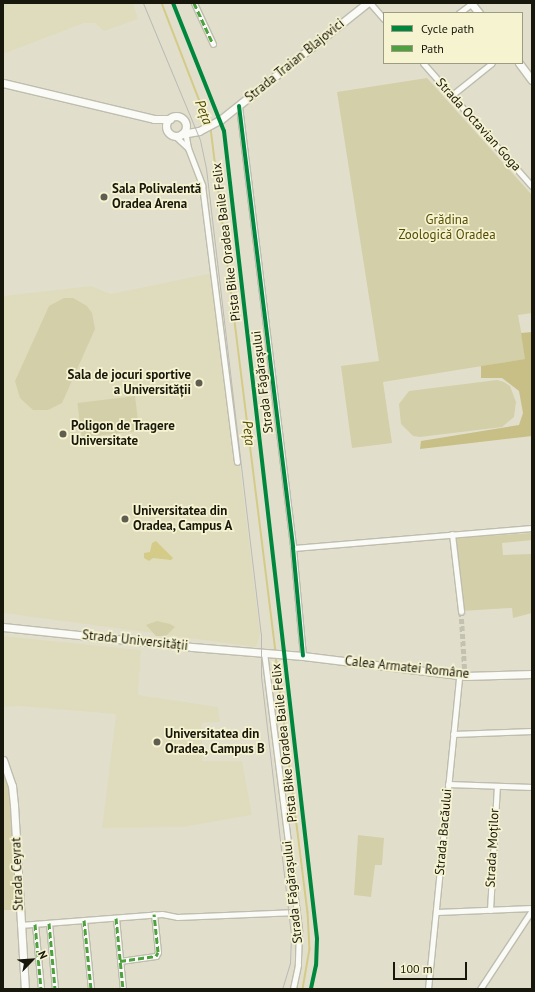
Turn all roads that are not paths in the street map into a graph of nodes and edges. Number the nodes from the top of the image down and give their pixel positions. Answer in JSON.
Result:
{"nodes":[{"id":1,"x":194,"y":3,"type":"edge"},
{"id":2,"x":367,"y":3,"type":"edge"},
{"id":3,"x":370,"y":3,"type":"edge"},
{"id":4,"x":471,"y":3,"type":"edge"},
{"id":5,"x":460,"y":12,"type":"edge"},
{"id":6,"x":478,"y":12,"type":"edge"},
{"id":7,"x":383,"y":18,"type":"edge"},
{"id":8,"x":213,"y":44,"type":"dead end"},
{"id":9,"x":424,"y":64,"type":"edge"},
{"id":10,"x":491,"y":64,"type":"edge"},
{"id":11,"x":520,"y":64,"type":"edge"},
{"id":12,"x":532,"y":80,"type":"edge"},
{"id":13,"x":3,"y":83,"type":"edge"},
{"id":14,"x":452,"y":95,"type":"junction"},
{"id":15,"x":238,"y":106,"type":"junction"},
{"id":16,"x":154,"y":119,"type":"junction"},
{"id":17,"x":170,"y":119,"type":"junction"},
{"id":18,"x":167,"y":130,"type":"junction"},
{"id":19,"x":182,"y":132,"type":"junction"},
{"id":20,"x":188,"y":148,"type":"junction"},
{"id":21,"x":532,"y":186,"type":"edge"},
{"id":22,"x":237,"y":462,"type":"dead end"},
{"id":23,"x":532,"y":528,"type":"edge"},
{"id":24,"x":452,"y":534,"type":"junction"},
{"id":25,"x":293,"y":548,"type":"junction"},
{"id":26,"x":461,"y":611,"type":"tunnel mouth"},
{"id":27,"x":3,"y":627,"type":"edge"},
{"id":28,"x":265,"y":652,"type":"junction"},
{"id":29,"x":282,"y":654,"type":"joint"},
{"id":30,"x":303,"y":656,"type":"junction"},
{"id":31,"x":532,"y":674,"type":"edge"},
{"id":32,"x":459,"y":676,"type":"junction"},
{"id":33,"x":532,"y":731,"type":"edge"},
{"id":34,"x":453,"y":734,"type":"junction"},
{"id":35,"x":3,"y":760,"type":"edge"},
{"id":36,"x":448,"y":784,"type":"junction"},
{"id":37,"x":496,"y":786,"type":"junction"},
{"id":38,"x":532,"y":787,"type":"edge"},
{"id":39,"x":532,"y":909,"type":"edge"},
{"id":40,"x":490,"y":910,"type":"junction"},
{"id":41,"x":297,"y":912,"type":"junction"},
{"id":42,"x":437,"y":912,"type":"junction"},
{"id":43,"x":154,"y":914,"type":"junction"},
{"id":44,"x":116,"y":918,"type":"junction"},
{"id":45,"x":84,"y":920,"type":"junction"},
{"id":46,"x":49,"y":923,"type":"junction"},
{"id":47,"x":35,"y":924,"type":"junction"},
{"id":48,"x":20,"y":925,"type":"junction"},
{"id":49,"x":120,"y":961,"type":"junction"},
{"id":50,"x":25,"y":989,"type":"edge"},
{"id":51,"x":41,"y":989,"type":"edge"},
{"id":52,"x":55,"y":989,"type":"edge"},
{"id":53,"x":91,"y":989,"type":"edge"},
{"id":54,"x":123,"y":989,"type":"edge"},
{"id":55,"x":293,"y":989,"type":"edge"},
{"id":56,"x":428,"y":989,"type":"edge"},
{"id":57,"x":480,"y":989,"type":"edge"}],
"edges":[{"from":1,"to":8,"type":"street"},
{"from":2,"to":15,"type":"street","name":"Strada Traian Blajovici"},
{"from":3,"to":7,"type":"street"},
{"from":4,"to":5,"type":"street"},
{"from":4,"to":6,"type":"street"},
{"from":9,"to":14,"type":"street","name":"Strada Octavian Goga"},
{"from":10,"to":14,"type":"street"},
{"from":11,"to":12,"type":"street"},
{"from":13,"to":16,"type":"street"},
{"from":14,"to":21,"type":"street","name":"Strada Octavian Goga"},
{"from":15,"to":19,"type":"street","name":"Strada Traian Blajovici"},
{"from":15,"to":25,"type":"street","name":"Strada Făgărașului"},
{"from":16,"to":17,"type":"street"},
{"from":16,"to":18,"type":"street"},
{"from":17,"to":18,"type":"street"},
{"from":17,"to":19,"type":"street","name":"Strada Traian Blajovici"},
{"from":18,"to":19,"type":"street"},
{"from":19,"to":20,"type":"street"},
{"from":19,"to":20,"type":"street"},
{"from":20,"to":22,"type":"street"},
{"from":23,"to":24,"type":"street"},
{"from":24,"to":25,"type":"street"},
{"from":24,"to":26,"type":"street"},
{"from":25,"to":30,"type":"street","name":"Strada Făgărașului"},
{"from":27,"to":28,"type":"street","name":"Strada Universității"},
{"from":28,"to":29,"type":"street","name":"Strada Universității"},
{"from":28,"to":41,"type":"street","name":"Strada Făgărașului"},
{"from":29,"to":30,"type":"street","name":"Calea Armatei Române"},
{"from":30,"to":32,"type":"street","name":"Calea Armatei Române"},
{"from":31,"to":32,"type":"street","name":"Calea Armatei Române"},
{"from":32,"to":34,"type":"street","name":"Strada Bacăului"},
{"from":33,"to":34,"type":"street"},
{"from":34,"to":36,"type":"street","name":"Strada Bacăului"},
{"from":35,"to":48,"type":"street","name":"Strada Ceyrat"},
{"from":36,"to":37,"type":"street"},
{"from":36,"to":42,"type":"street","name":"Strada Bacăului"},
{"from":37,"to":38,"type":"street"},
{"from":37,"to":40,"type":"street","name":"Strada Moților"},
{"from":39,"to":40,"type":"street"},
{"from":39,"to":57,"type":"street"},
{"from":40,"to":42,"type":"street"},
{"from":41,"to":43,"type":"street"},
{"from":41,"to":55,"type":"street","name":"Strada Făgărașului"},
{"from":42,"to":56,"type":"street","name":"Strada Bacăului"},
{"from":43,"to":44,"type":"street"},
{"from":43,"to":49,"type":"street"},
{"from":44,"to":45,"type":"street"},
{"from":44,"to":49,"type":"street"},
{"from":45,"to":46,"type":"street"},
{"from":45,"to":53,"type":"street"},
{"from":46,"to":47,"type":"street"},
{"from":46,"to":52,"type":"street"},
{"from":47,"to":48,"type":"street"},
{"from":47,"to":51,"type":"street"},
{"from":48,"to":50,"type":"street","name":"Strada Ceyrat"},
{"from":49,"to":54,"type":"street"}]}
